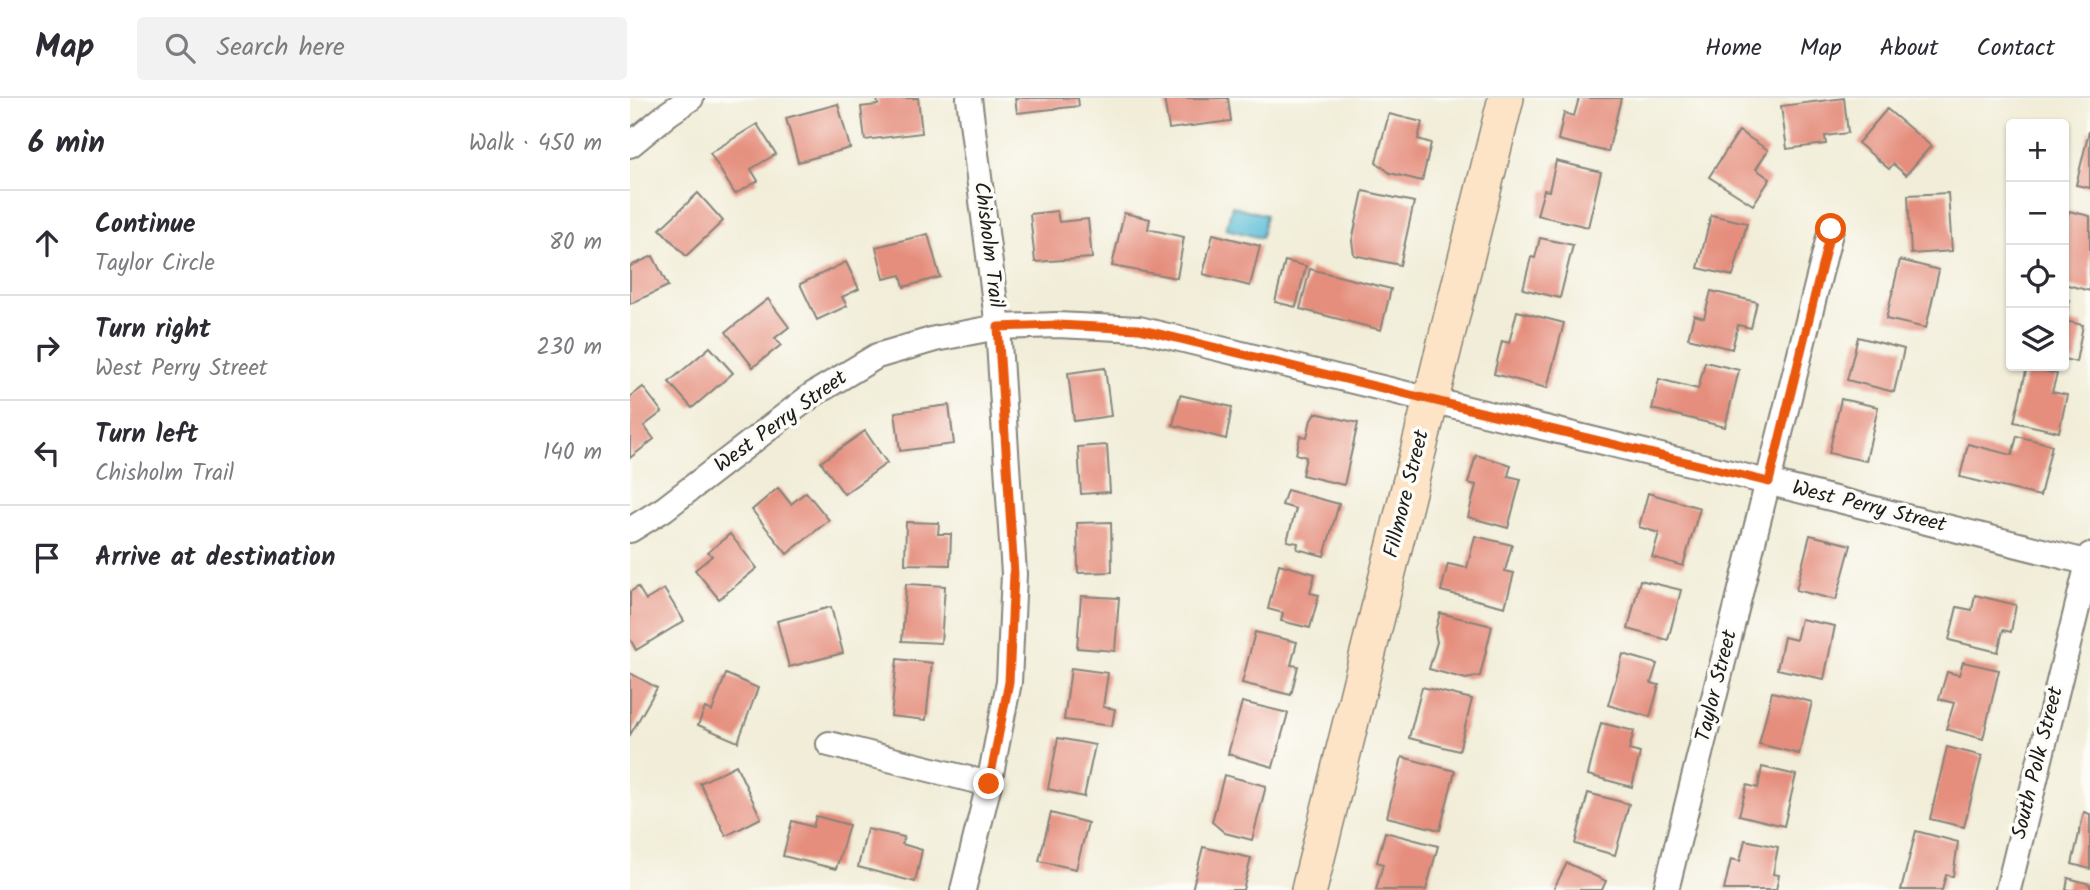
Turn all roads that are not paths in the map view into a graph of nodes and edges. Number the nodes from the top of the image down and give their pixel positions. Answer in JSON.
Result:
{"nodes":[{"id":1,"x":691,"y":98,"type":"edge"},
{"id":2,"x":969,"y":98,"type":"edge"},
{"id":3,"x":1506,"y":98,"type":"edge"},
{"id":4,"x":630,"y":145,"type":"edge"},
{"id":5,"x":1831,"y":229,"type":"dead end"},
{"id":6,"x":998,"y":327,"type":"junction"},
{"id":7,"x":1430,"y":399,"type":"junction"},
{"id":8,"x":1769,"y":482,"type":"junction"},
{"id":9,"x":630,"y":530,"type":"edge"},
{"id":10,"x":2089,"y":560,"type":"edge"},
{"id":11,"x":829,"y":744,"type":"dead end"},
{"id":12,"x":989,"y":784,"type":"junction"},
{"id":13,"x":963,"y":890,"type":"edge"},
{"id":14,"x":1309,"y":890,"type":"edge"},
{"id":15,"x":1665,"y":890,"type":"edge"},
{"id":16,"x":2008,"y":890,"type":"edge"}],
"edges":[{"from":1,"to":4,"type":"street"},
{"from":2,"to":6,"type":"street","name":"Chisholm Trail"},
{"from":3,"to":7,"type":"street","name":"Fillmore Street"},
{"from":5,"to":8,"type":"street","name":"Taylor Street"},
{"from":6,"to":7,"type":"street","name":"West Perry Street"},
{"from":6,"to":9,"type":"street","name":"West Perry Street"},
{"from":6,"to":12,"type":"street","name":"Chisholm Trail"},
{"from":7,"to":8,"type":"street","name":"West Perry Street"},
{"from":7,"to":14,"type":"street","name":"Fillmore Street"},
{"from":8,"to":10,"type":"street","name":"West Perry Street"},
{"from":8,"to":15,"type":"street","name":"Taylor Street"},
{"from":10,"to":16,"type":"street","name":"South Polk Street"},
{"from":11,"to":12,"type":"street"},
{"from":12,"to":13,"type":"street","name":"Chisholm Trail"}]}
